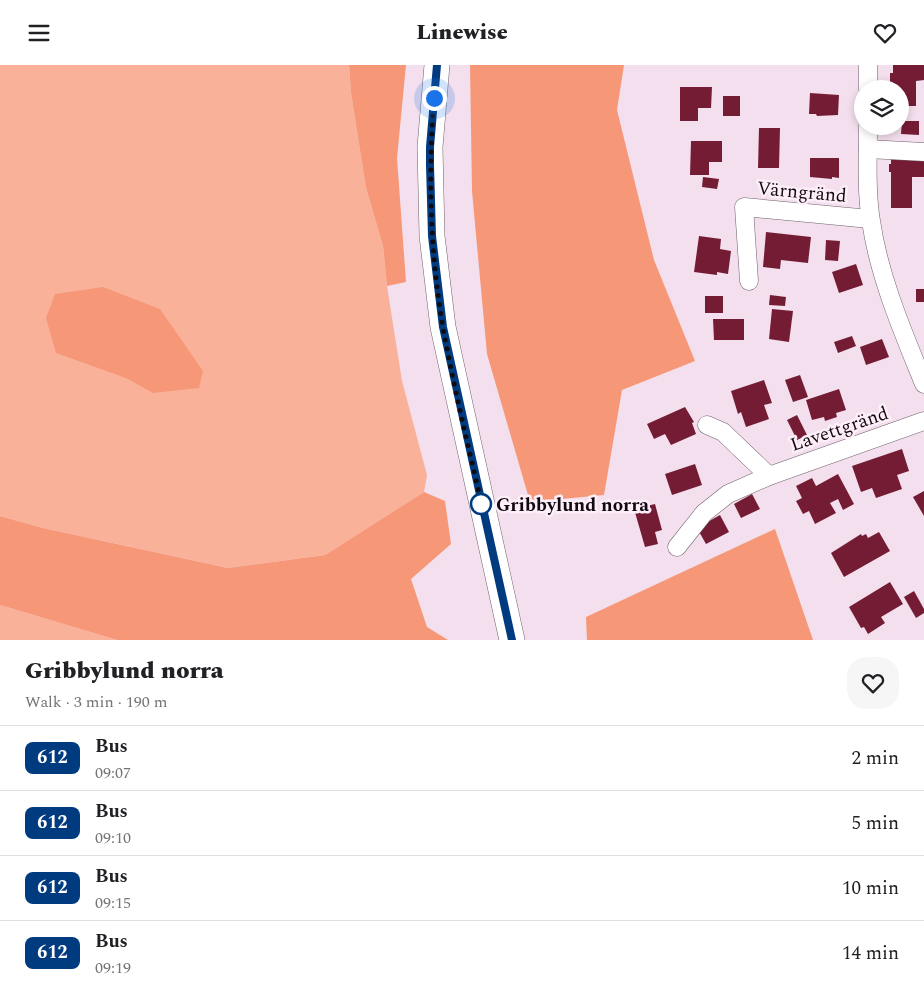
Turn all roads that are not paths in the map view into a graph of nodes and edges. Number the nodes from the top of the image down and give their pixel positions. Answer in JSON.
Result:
{"nodes":[{"id":1,"x":437,"y":65,"type":"edge"},
{"id":2,"x":868,"y":65,"type":"edge"},
{"id":3,"x":868,"y":80,"type":"edge"},
{"id":4,"x":868,"y":135,"type":"edge"},
{"id":5,"x":868,"y":149,"type":"junction"},
{"id":6,"x":924,"y":153,"type":"edge"},
{"id":7,"x":870,"y":219,"type":"junction"},
{"id":8,"x":749,"y":281,"type":"dead end"},
{"id":9,"x":924,"y":384,"type":"edge"},
{"id":10,"x":924,"y":421,"type":"edge"},
{"id":11,"x":707,"y":425,"type":"dead end"},
{"id":12,"x":769,"y":475,"type":"junction"},
{"id":13,"x":677,"y":547,"type":"dead end"},
{"id":14,"x":512,"y":640,"type":"edge"}],
"edges":[{"from":1,"to":14,"type":"main road"},
{"from":2,"to":3,"type":"street"},
{"from":4,"to":5,"type":"street"},
{"from":5,"to":6,"type":"street"},
{"from":5,"to":7,"type":"street"},
{"from":7,"to":8,"type":"street","name":"Värngränd"},
{"from":7,"to":9,"type":"street"},
{"from":10,"to":12,"type":"street","name":"Lavettgränd"},
{"from":11,"to":12,"type":"street"},
{"from":12,"to":13,"type":"street","name":"Lavettgränd"}]}
